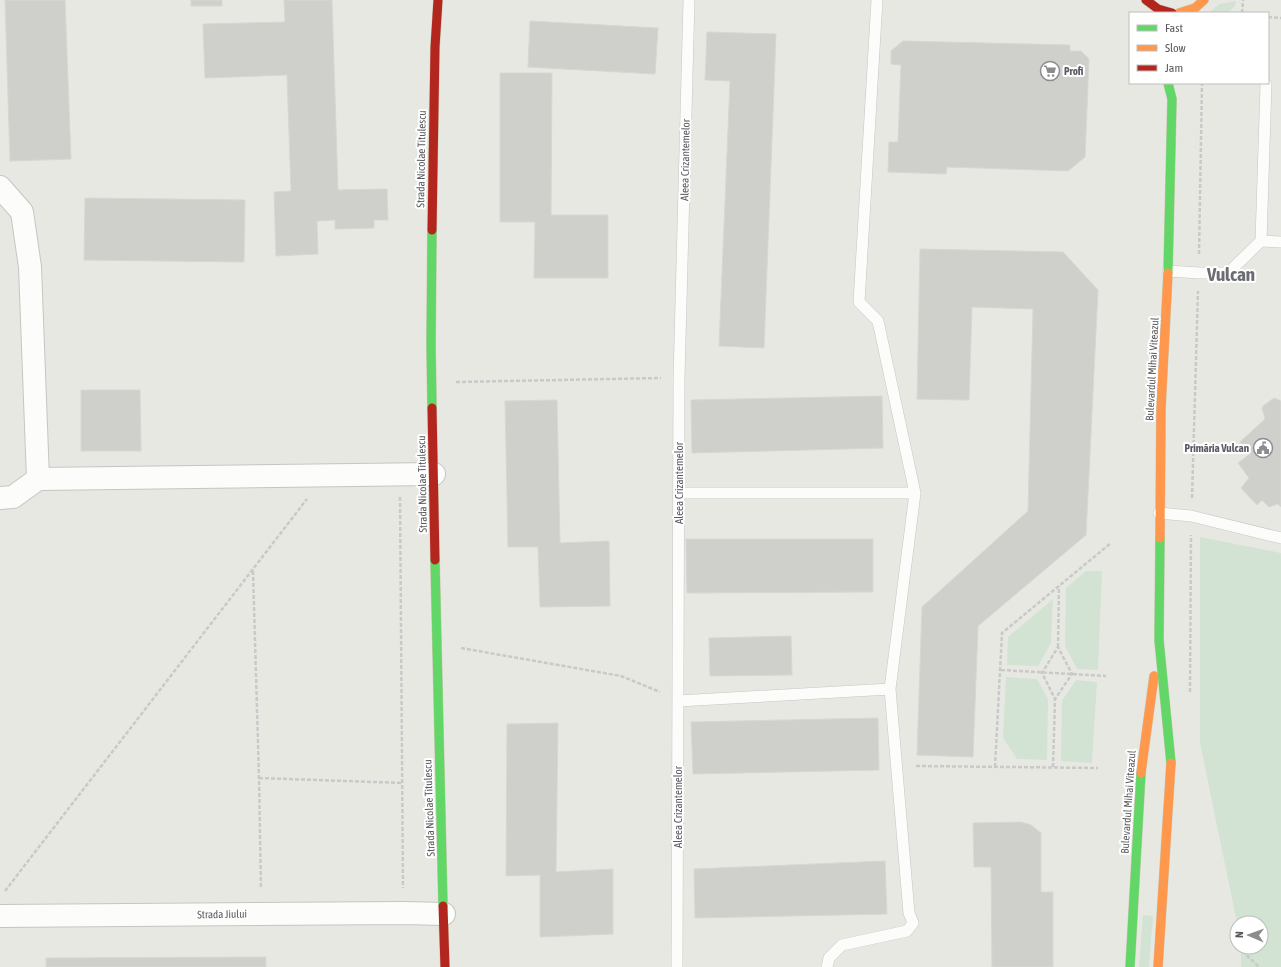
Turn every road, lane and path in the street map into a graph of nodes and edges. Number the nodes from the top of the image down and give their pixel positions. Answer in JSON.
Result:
{"nodes":[{"id":1,"x":438,"y":0,"type":"edge"},
{"id":2,"x":689,"y":0,"type":"edge"},
{"id":3,"x":877,"y":0,"type":"edge"},
{"id":4,"x":1243,"y":0,"type":"edge"},
{"id":5,"x":1147,"y":2,"type":"edge"},
{"id":6,"x":1203,"y":2,"type":"edge"},
{"id":7,"x":1151,"y":12,"type":"edge"},
{"id":8,"x":1166,"y":12,"type":"edge"},
{"id":9,"x":1183,"y":12,"type":"edge"},
{"id":10,"x":1199,"y":12,"type":"edge"},
{"id":11,"x":1242,"y":12,"type":"edge"},
{"id":12,"x":1269,"y":17,"type":"edge"},
{"id":13,"x":1281,"y":18,"type":"edge"},
{"id":14,"x":1168,"y":84,"type":"edge"},
{"id":15,"x":1178,"y":84,"type":"edge"},
{"id":16,"x":1266,"y":84,"type":"dead end"},
{"id":17,"x":1172,"y":99,"type":"junction"},
{"id":18,"x":0,"y":187,"type":"edge"},
{"id":19,"x":1261,"y":241,"type":"junction"},
{"id":20,"x":1281,"y":242,"type":"edge"},
{"id":21,"x":1168,"y":271,"type":"junction"},
{"id":22,"x":679,"y":378,"type":"junction"},
{"id":23,"x":432,"y":383,"type":"junction"},
{"id":24,"x":400,"y":474,"type":"junction"},
{"id":25,"x":434,"y":474,"type":"junction"},
{"id":26,"x":326,"y":475,"type":"junction"},
{"id":27,"x":38,"y":479,"type":"junction"},
{"id":28,"x":679,"y":493,"type":"junction"},
{"id":29,"x":915,"y":493,"type":"junction"},
{"id":30,"x":0,"y":498,"type":"edge"},
{"id":31,"x":1160,"y":514,"type":"junction"},
{"id":32,"x":1281,"y":538,"type":"edge"},
{"id":33,"x":1111,"y":543,"type":"dead end"},
{"id":34,"x":253,"y":570,"type":"junction"},
{"id":35,"x":1059,"y":586,"type":"junction"},
{"id":36,"x":1159,"y":640,"type":"junction"},
{"id":37,"x":437,"y":644,"type":"junction"},
{"id":38,"x":1058,"y":646,"type":"junction"},
{"id":39,"x":1001,"y":670,"type":"junction"},
{"id":40,"x":1042,"y":673,"type":"junction"},
{"id":41,"x":1072,"y":674,"type":"junction"},
{"id":42,"x":1106,"y":676,"type":"dead end"},
{"id":43,"x":890,"y":689,"type":"junction"},
{"id":44,"x":1055,"y":699,"type":"junction"},
{"id":45,"x":678,"y":700,"type":"junction"},
{"id":46,"x":897,"y":766,"type":"junction"},
{"id":47,"x":995,"y":767,"type":"junction"},
{"id":48,"x":1053,"y":768,"type":"junction"},
{"id":49,"x":1098,"y":768,"type":"dead end"},
{"id":50,"x":259,"y":778,"type":"junction"},
{"id":51,"x":403,"y":783,"type":"junction"},
{"id":52,"x":5,"y":891,"type":"dead end"},
{"id":53,"x":404,"y":913,"type":"junction"},
{"id":54,"x":262,"y":914,"type":"junction"},
{"id":55,"x":444,"y":914,"type":"junction"},
{"id":56,"x":0,"y":916,"type":"edge"},
{"id":57,"x":1246,"y":955,"type":"edge"},
{"id":58,"x":445,"y":967,"type":"edge"},
{"id":59,"x":677,"y":967,"type":"edge"},
{"id":60,"x":827,"y":967,"type":"edge"},
{"id":61,"x":1130,"y":967,"type":"edge"},
{"id":62,"x":1158,"y":967,"type":"edge"},
{"id":63,"x":1259,"y":967,"type":"edge"}],
"edges":[{"from":1,"to":23,"type":"main road","name":"Strada Nicolae Titulescu"},
{"from":2,"to":22,"type":"lane","name":"Aleea Crizantemelor"},
{"from":3,"to":29,"type":"lane"},
{"from":4,"to":11,"type":"path"},
{"from":5,"to":7,"type":"main road"},
{"from":5,"to":8,"type":"main road"},
{"from":6,"to":9,"type":"main road"},
{"from":6,"to":10,"type":"main road"},
{"from":12,"to":13,"type":"path"},
{"from":14,"to":17,"type":"main road","name":"Bulevardul Mihai Viteazul"},
{"from":15,"to":17,"type":"main road","name":"Bulevardul Mihai Viteazul"},
{"from":16,"to":19,"type":"lane"},
{"from":17,"to":21,"type":"main road","name":"Bulevardul Mihai Viteazul"},
{"from":18,"to":27,"type":"street"},
{"from":19,"to":20,"type":"lane"},
{"from":19,"to":21,"type":"lane"},
{"from":21,"to":31,"type":"main road","name":"Bulevardul Mihai Viteazul"},
{"from":22,"to":23,"type":"path"},
{"from":22,"to":28,"type":"lane","name":"Aleea Crizantemelor"},
{"from":23,"to":25,"type":"main road","name":"Strada Nicolae Titulescu"},
{"from":24,"to":25,"type":"street"},
{"from":24,"to":26,"type":"street"},
{"from":24,"to":51,"type":"path"},
{"from":25,"to":37,"type":"main road","name":"Strada Nicolae Titulescu"},
{"from":26,"to":27,"type":"street"},
{"from":26,"to":34,"type":"path"},
{"from":27,"to":30,"type":"street"},
{"from":28,"to":29,"type":"lane"},
{"from":28,"to":45,"type":"lane","name":"Aleea Crizantemelor"},
{"from":29,"to":43,"type":"lane"},
{"from":31,"to":32,"type":"lane"},
{"from":31,"to":36,"type":"main road","name":"Bulevardul Mihai Viteazul"},
{"from":33,"to":35,"type":"path"},
{"from":34,"to":50,"type":"path"},
{"from":34,"to":52,"type":"path"},
{"from":35,"to":38,"type":"path"},
{"from":35,"to":39,"type":"path"},
{"from":36,"to":61,"type":"main road","name":"Bulevardul Mihai Viteazul"},
{"from":36,"to":62,"type":"main road","name":"Bulevardul Mihai Viteazul"},
{"from":37,"to":45,"type":"path"},
{"from":37,"to":55,"type":"main road","name":"Strada Nicolae Titulescu"},
{"from":38,"to":40,"type":"path"},
{"from":38,"to":41,"type":"path"},
{"from":39,"to":40,"type":"path"},
{"from":39,"to":47,"type":"path"},
{"from":40,"to":41,"type":"path"},
{"from":40,"to":44,"type":"path"},
{"from":41,"to":42,"type":"path"},
{"from":41,"to":44,"type":"path"},
{"from":43,"to":45,"type":"lane"},
{"from":43,"to":46,"type":"lane"},
{"from":44,"to":48,"type":"path"},
{"from":45,"to":59,"type":"lane","name":"Aleea Crizantemelor"},
{"from":46,"to":47,"type":"path"},
{"from":46,"to":60,"type":"lane"},
{"from":47,"to":48,"type":"path"},
{"from":48,"to":49,"type":"path"},
{"from":50,"to":51,"type":"path"},
{"from":50,"to":54,"type":"path"},
{"from":51,"to":53,"type":"path"},
{"from":53,"to":54,"type":"street","name":"Strada Jiului"},
{"from":53,"to":55,"type":"street","name":"Strada Jiului"},
{"from":54,"to":56,"type":"street","name":"Strada Jiului"},
{"from":55,"to":58,"type":"main road","name":"Strada Nicolae Titulescu"},
{"from":57,"to":63,"type":"path"}]}
